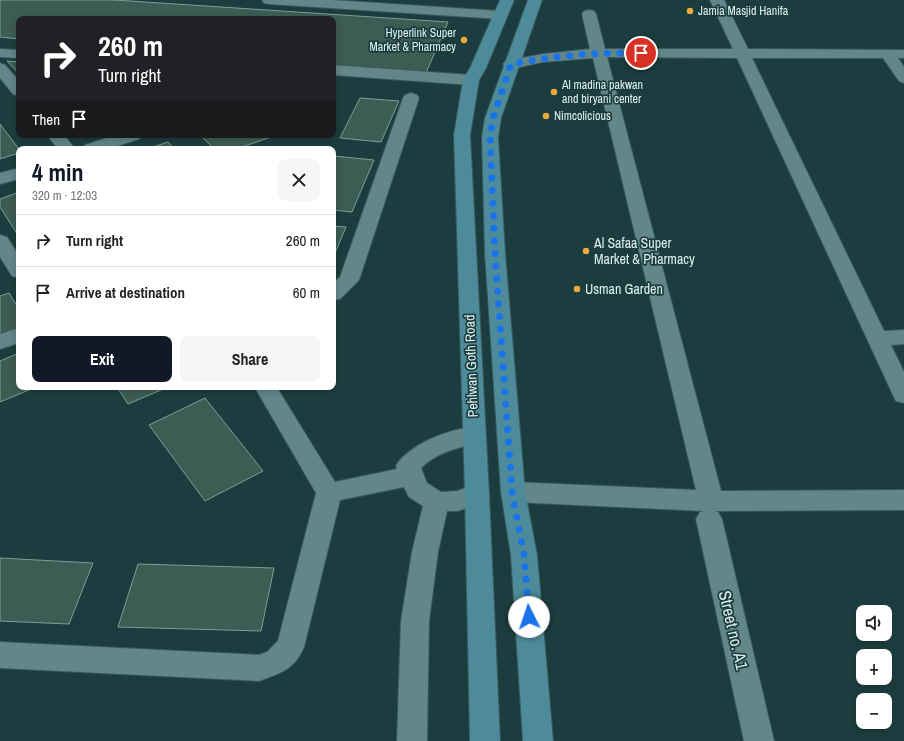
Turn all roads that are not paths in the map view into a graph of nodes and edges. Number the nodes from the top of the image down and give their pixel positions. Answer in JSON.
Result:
{"nodes":[{"id":1,"x":269,"y":0,"type":"edge"},
{"id":2,"x":717,"y":0,"type":"edge"},
{"id":3,"x":533,"y":5,"type":"edge"},
{"id":4,"x":503,"y":7,"type":"edge"},
{"id":5,"x":589,"y":14,"type":"dead end"},
{"id":6,"x":0,"y":45,"type":"edge"},
{"id":7,"x":16,"y":47,"type":"edge"},
{"id":8,"x":0,"y":53,"type":"edge"},
{"id":9,"x":598,"y":53,"type":"junction"},
{"id":10,"x":742,"y":53,"type":"junction"},
{"id":11,"x":16,"y":54,"type":"edge"},
{"id":12,"x":887,"y":54,"type":"junction"},
{"id":13,"x":904,"y":54,"type":"edge"},
{"id":14,"x":511,"y":64,"type":"junction"},
{"id":15,"x":0,"y":68,"type":"edge"},
{"id":16,"x":336,"y":70,"type":"edge"},
{"id":17,"x":904,"y":78,"type":"edge"},
{"id":18,"x":472,"y":80,"type":"junction"},
{"id":19,"x":16,"y":87,"type":"edge"},
{"id":20,"x":411,"y":98,"type":"dead end"},
{"id":21,"x":58,"y":138,"type":"edge"},
{"id":22,"x":124,"y":138,"type":"edge"},
{"id":23,"x":64,"y":146,"type":"edge"},
{"id":24,"x":100,"y":146,"type":"edge"},
{"id":25,"x":16,"y":174,"type":"edge"},
{"id":26,"x":0,"y":179,"type":"edge"},
{"id":27,"x":0,"y":241,"type":"edge"},
{"id":28,"x":16,"y":267,"type":"edge"},
{"id":29,"x":336,"y":291,"type":"edge"},
{"id":30,"x":16,"y":335,"type":"edge"},
{"id":31,"x":904,"y":337,"type":"edge"},
{"id":32,"x":876,"y":338,"type":"junction"},
{"id":33,"x":0,"y":342,"type":"edge"},
{"id":34,"x":266,"y":390,"type":"edge"},
{"id":35,"x":904,"y":395,"type":"edge"},
{"id":36,"x":474,"y":435,"type":"junction"},
{"id":37,"x":411,"y":476,"type":"junction"},
{"id":38,"x":512,"y":492,"type":"junction"},
{"id":39,"x":329,"y":493,"type":"junction"},
{"id":40,"x":478,"y":494,"type":"junction"},
{"id":41,"x":904,"y":500,"type":"edge"},
{"id":42,"x":437,"y":502,"type":"junction"},
{"id":43,"x":710,"y":510,"type":"junction"},
{"id":44,"x":0,"y":655,"type":"edge"},
{"id":45,"x":412,"y":741,"type":"edge"},
{"id":46,"x":485,"y":741,"type":"edge"},
{"id":47,"x":538,"y":741,"type":"edge"},
{"id":48,"x":760,"y":741,"type":"edge"}],
"edges":[{"from":1,"to":4,"type":"street"},
{"from":2,"to":10,"type":"street"},
{"from":3,"to":4,"type":"main road"},
{"from":3,"to":14,"type":"main road"},
{"from":4,"to":18,"type":"main road","name":"Pehlwan Goth Road"},
{"from":5,"to":9,"type":"street","name":"Street no. A1"},
{"from":6,"to":7,"type":"street"},
{"from":8,"to":11,"type":"street"},
{"from":9,"to":10,"type":"street"},
{"from":9,"to":14,"type":"street"},
{"from":9,"to":43,"type":"street","name":"Street no. A1"},
{"from":10,"to":12,"type":"street"},
{"from":10,"to":32,"type":"street"},
{"from":12,"to":13,"type":"street"},
{"from":12,"to":17,"type":"street"},
{"from":14,"to":38,"type":"main road"},
{"from":15,"to":19,"type":"street"},
{"from":16,"to":18,"type":"street"},
{"from":18,"to":36,"type":"main road","name":"Pehlwan Goth Road"},
{"from":20,"to":29,"type":"street"},
{"from":21,"to":23,"type":"street"},
{"from":22,"to":24,"type":"street"},
{"from":25,"to":26,"type":"street"},
{"from":27,"to":28,"type":"street"},
{"from":30,"to":33,"type":"street"},
{"from":31,"to":32,"type":"street"},
{"from":32,"to":35,"type":"street"},
{"from":34,"to":39,"type":"street"},
{"from":36,"to":37,"type":"street"},
{"from":36,"to":40,"type":"main road","name":"Pehlwan Goth Road"},
{"from":37,"to":39,"type":"street"},
{"from":37,"to":42,"type":"street"},
{"from":38,"to":43,"type":"street"},
{"from":38,"to":47,"type":"main road"},
{"from":39,"to":44,"type":"street"},
{"from":40,"to":42,"type":"street"},
{"from":40,"to":46,"type":"main road","name":"Pehlwan Goth Road"},
{"from":41,"to":43,"type":"street"},
{"from":42,"to":45,"type":"street"},
{"from":43,"to":48,"type":"street","name":"Street no. A1"}]}
